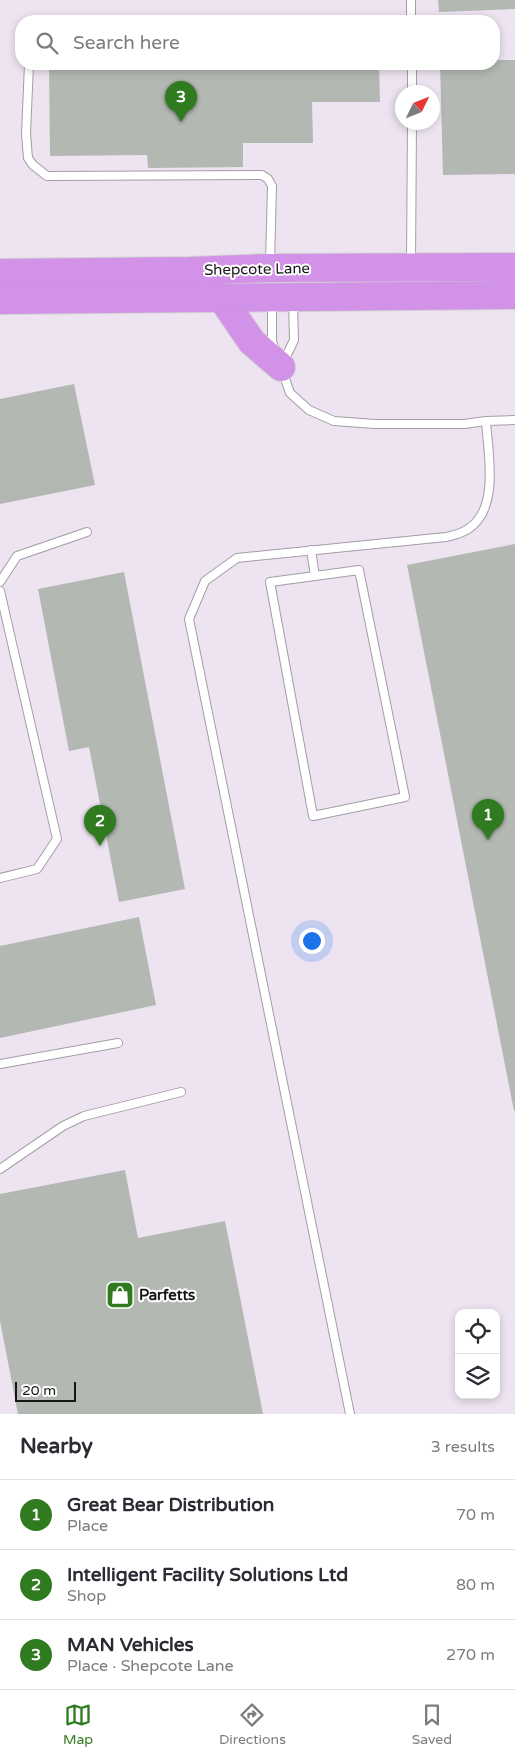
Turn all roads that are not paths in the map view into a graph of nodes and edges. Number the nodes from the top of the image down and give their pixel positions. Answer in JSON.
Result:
{"nodes":[{"id":1,"x":411,"y":0,"type":"edge"},
{"id":2,"x":411,"y":15,"type":"edge"},
{"id":3,"x":29,"y":70,"type":"edge"},
{"id":4,"x":412,"y":70,"type":"edge"},
{"id":5,"x":412,"y":85,"type":"edge"},
{"id":6,"x":412,"y":130,"type":"edge"},
{"id":7,"x":411,"y":267,"type":"junction"},
{"id":8,"x":515,"y":267,"type":"edge"},
{"id":9,"x":279,"y":268,"type":"junction"},
{"id":10,"x":0,"y":273,"type":"edge"},
{"id":11,"x":515,"y":295,"type":"edge"},
{"id":12,"x":282,"y":296,"type":"junction"},
{"id":13,"x":221,"y":297,"type":"junction"},
{"id":14,"x":0,"y":300,"type":"edge"},
{"id":15,"x":281,"y":367,"type":"junction"},
{"id":16,"x":486,"y":420,"type":"junction"},
{"id":17,"x":515,"y":420,"type":"edge"},
{"id":18,"x":87,"y":532,"type":"dead end"},
{"id":19,"x":311,"y":550,"type":"junction"},
{"id":20,"x":315,"y":576,"type":"junction"},
{"id":21,"x":0,"y":582,"type":"edge"},
{"id":22,"x":0,"y":591,"type":"edge"},
{"id":23,"x":0,"y":878,"type":"edge"},
{"id":24,"x":118,"y":1043,"type":"dead end"},
{"id":25,"x":0,"y":1064,"type":"edge"},
{"id":26,"x":181,"y":1092,"type":"dead end"},
{"id":27,"x":0,"y":1169,"type":"edge"},
{"id":28,"x":350,"y":1414,"type":"edge"}],
"edges":[{"from":1,"to":2,"type":"lane"},
{"from":3,"to":9,"type":"lane"},
{"from":4,"to":5,"type":"lane"},
{"from":6,"to":7,"type":"lane"},
{"from":7,"to":8,"type":"highway","name":"Shepcote Lane"},
{"from":7,"to":9,"type":"highway","name":"Shepcote Lane"},
{"from":9,"to":10,"type":"highway","name":"Shepcote Lane"},
{"from":9,"to":12,"type":"highway"},
{"from":11,"to":12,"type":"highway","name":"Shepcote Lane"},
{"from":12,"to":13,"type":"highway","name":"Shepcote Lane"},
{"from":12,"to":15,"type":"lane"},
{"from":12,"to":15,"type":"lane"},
{"from":13,"to":14,"type":"highway","name":"Shepcote Lane"},
{"from":13,"to":15,"type":"highway"},
{"from":15,"to":16,"type":"lane"},
{"from":16,"to":17,"type":"lane"},
{"from":16,"to":19,"type":"lane"},
{"from":18,"to":21,"type":"lane"},
{"from":19,"to":20,"type":"lane"},
{"from":19,"to":28,"type":"lane"},
{"from":20,"to":20,"type":"lane"},
{"from":22,"to":23,"type":"lane"},
{"from":24,"to":25,"type":"lane"},
{"from":26,"to":27,"type":"lane"}]}
